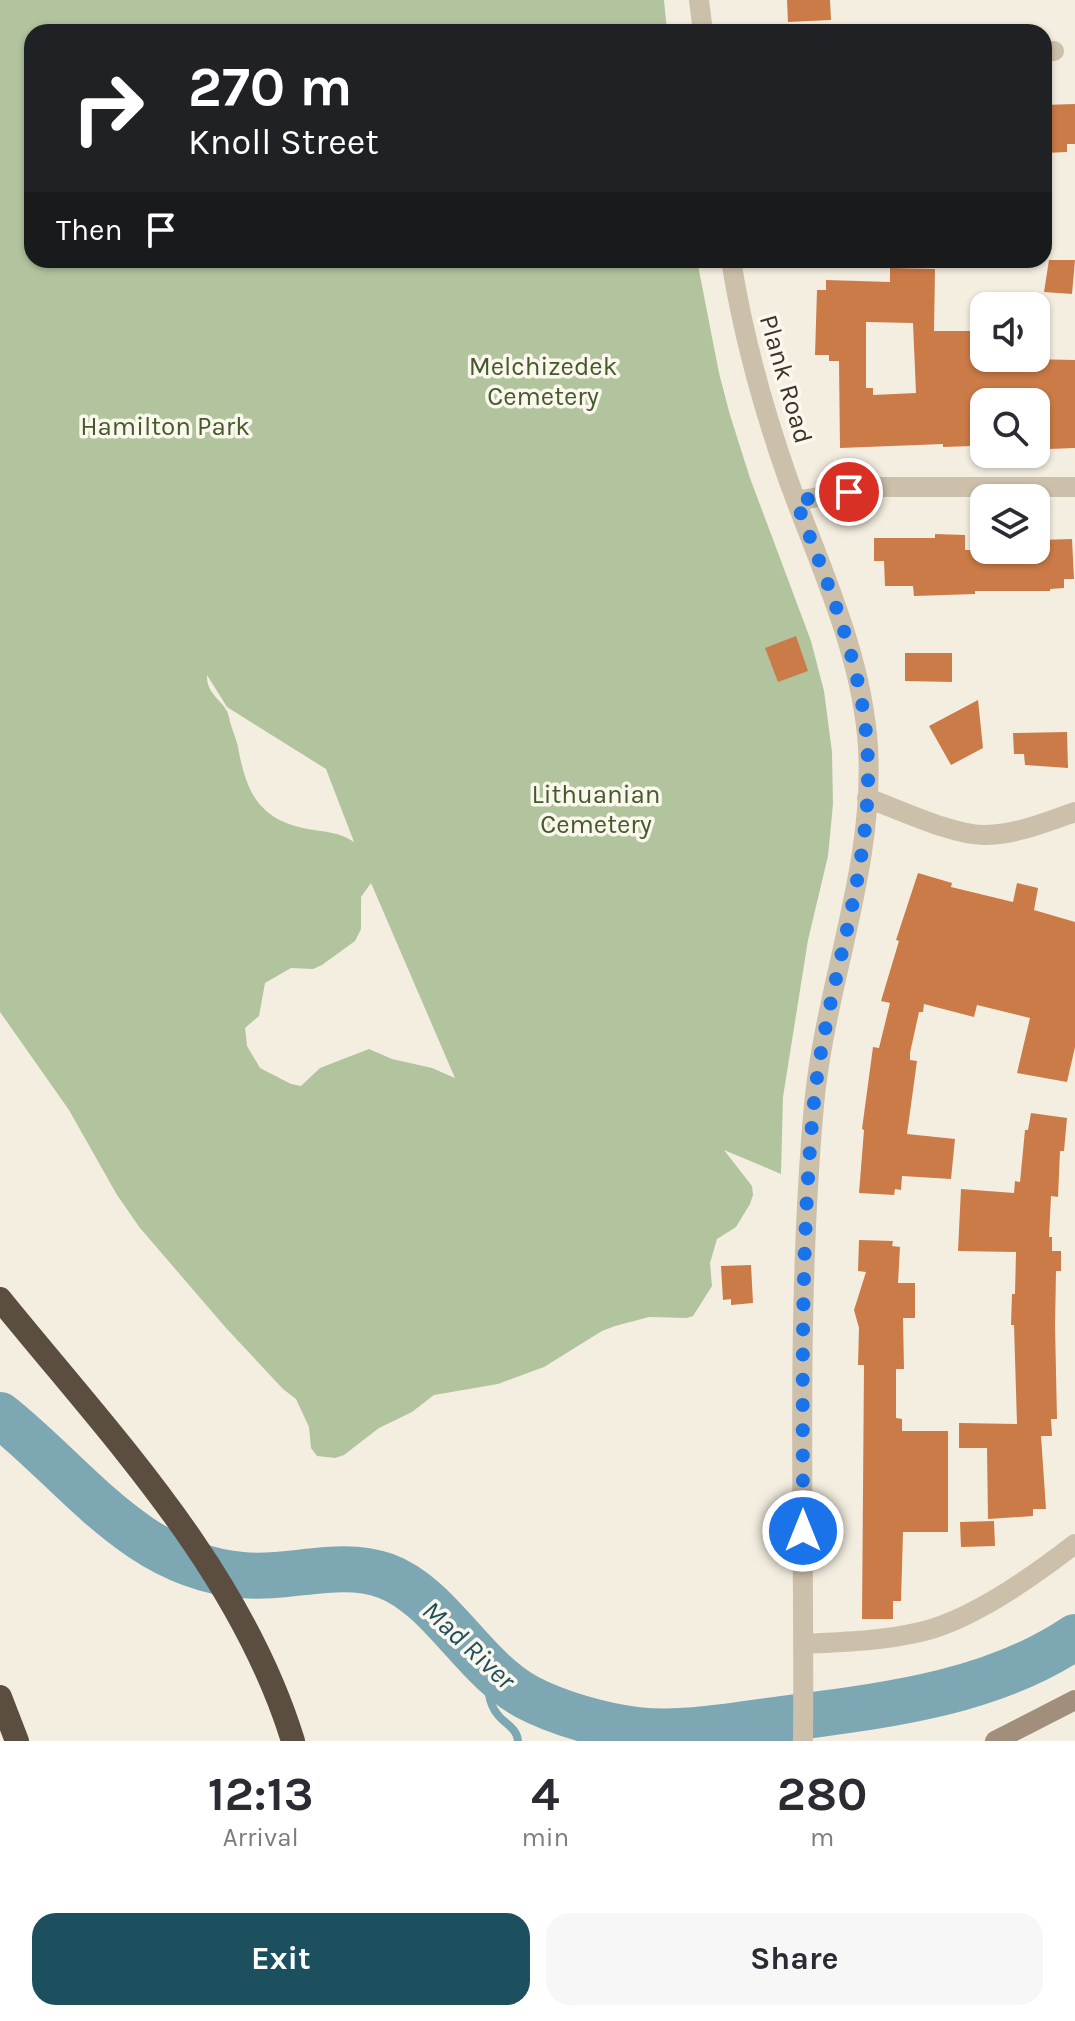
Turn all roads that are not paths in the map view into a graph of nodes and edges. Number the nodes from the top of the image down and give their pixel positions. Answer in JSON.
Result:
{"nodes":[{"id":1,"x":699,"y":0,"type":"edge"},
{"id":2,"x":702,"y":24,"type":"edge"},
{"id":3,"x":733,"y":268,"type":"edge"},
{"id":4,"x":1075,"y":487,"type":"edge"},
{"id":5,"x":796,"y":501,"type":"junction"},
{"id":6,"x":867,"y":798,"type":"junction"},
{"id":7,"x":1075,"y":812,"type":"edge"},
{"id":8,"x":0,"y":1299,"type":"edge"},
{"id":9,"x":1075,"y":1544,"type":"edge"},
{"id":10,"x":804,"y":1644,"type":"junction"},
{"id":11,"x":0,"y":1697,"type":"edge"},
{"id":12,"x":1075,"y":1700,"type":"edge"},
{"id":13,"x":0,"y":1733,"type":"edge"},
{"id":14,"x":16,"y":1741,"type":"edge"},
{"id":15,"x":293,"y":1741,"type":"edge"},
{"id":16,"x":803,"y":1741,"type":"edge"},
{"id":17,"x":995,"y":1741,"type":"edge"}],
"edges":[{"from":1,"to":2,"type":"street"},
{"from":3,"to":5,"type":"street","name":"Plank Road"},
{"from":4,"to":5,"type":"street"},
{"from":5,"to":6,"type":"street","name":"Plank Road"},
{"from":6,"to":7,"type":"street"},
{"from":6,"to":10,"type":"street","name":"Plank Road"},
{"from":8,"to":15,"type":"highway"},
{"from":9,"to":10,"type":"street"},
{"from":10,"to":16,"type":"street","name":"Plank Road"},
{"from":11,"to":14,"type":"highway"},
{"from":12,"to":17,"type":"main road"},
{"from":13,"to":14,"type":"main road"}]}
